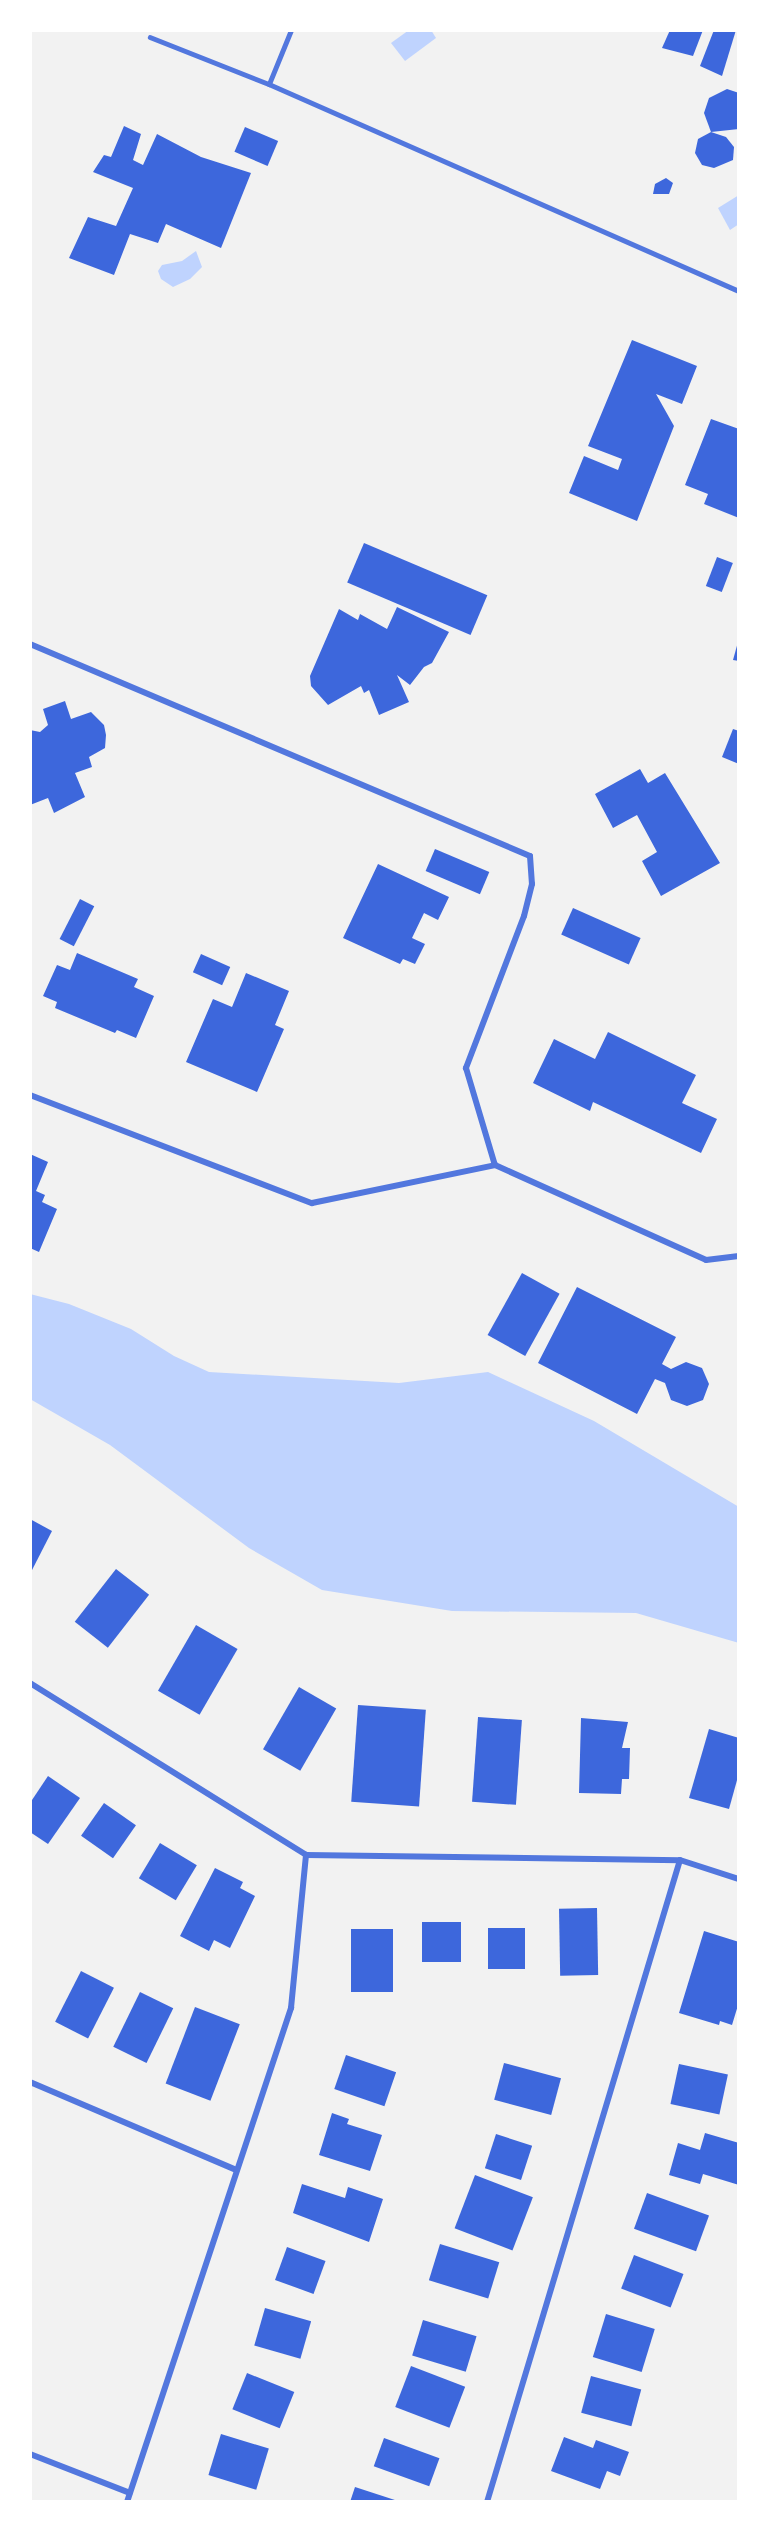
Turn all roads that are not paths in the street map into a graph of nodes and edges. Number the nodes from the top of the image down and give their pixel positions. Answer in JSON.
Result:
{"nodes":[{"id":1,"x":291,"y":30,"type":"edge"},
{"id":2,"x":150,"y":37,"type":"dead end"},
{"id":3,"x":269,"y":84,"type":"junction"},
{"id":4,"x":739,"y":291,"type":"edge"},
{"id":5,"x":30,"y":644,"type":"edge"},
{"id":6,"x":30,"y":1095,"type":"edge"},
{"id":7,"x":495,"y":1164,"type":"junction"},
{"id":8,"x":739,"y":1256,"type":"edge"},
{"id":9,"x":30,"y":1683,"type":"edge"},
{"id":10,"x":306,"y":1855,"type":"junction"},
{"id":11,"x":680,"y":1860,"type":"junction"},
{"id":12,"x":739,"y":1879,"type":"edge"},
{"id":13,"x":30,"y":2082,"type":"edge"},
{"id":14,"x":236,"y":2170,"type":"junction"},
{"id":15,"x":30,"y":2454,"type":"edge"},
{"id":16,"x":130,"y":2493,"type":"junction"},
{"id":17,"x":127,"y":2502,"type":"edge"},
{"id":18,"x":487,"y":2502,"type":"edge"}],
"edges":[{"from":1,"to":3,"type":"lane"},
{"from":2,"to":3,"type":"lane"},
{"from":3,"to":4,"type":"lane"},
{"from":5,"to":7,"type":"street"},
{"from":6,"to":7,"type":"street"},
{"from":7,"to":8,"type":"street"},
{"from":9,"to":10,"type":"street"},
{"from":10,"to":11,"type":"street"},
{"from":10,"to":14,"type":"street"},
{"from":11,"to":12,"type":"street"},
{"from":11,"to":18,"type":"street"},
{"from":13,"to":14,"type":"street"},
{"from":14,"to":16,"type":"street"},
{"from":15,"to":16,"type":"street"},
{"from":16,"to":17,"type":"street"}]}
